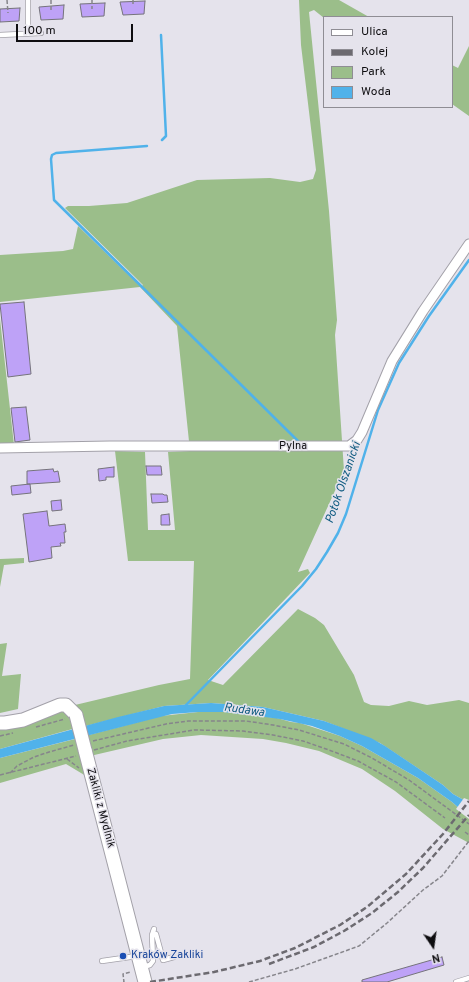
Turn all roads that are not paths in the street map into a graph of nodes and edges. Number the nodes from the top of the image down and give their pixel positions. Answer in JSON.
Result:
{"nodes":[{"id":1,"x":28,"y":0,"type":"edge"},
{"id":2,"x":40,"y":33,"type":"dead end"},
{"id":3,"x":28,"y":34,"type":"junction"},
{"id":4,"x":0,"y":35,"type":"edge"},
{"id":5,"x":469,"y":244,"type":"edge"},
{"id":6,"x":0,"y":448,"type":"edge"},
{"id":7,"x":0,"y":723,"type":"edge"},
{"id":8,"x":154,"y":930,"type":"dead end"},
{"id":9,"x":152,"y":935,"type":"junction"},
{"id":10,"x":174,"y":957,"type":"dead end"},
{"id":11,"x":102,"y":961,"type":"dead end"},
{"id":12,"x":140,"y":969,"type":"edge"},
{"id":13,"x":469,"y":978,"type":"edge"},
{"id":14,"x":456,"y":982,"type":"edge"}],
"edges":[{"from":1,"to":3,"type":"lane"},
{"from":2,"to":3,"type":"lane"},
{"from":3,"to":4,"type":"lane"},
{"from":5,"to":6,"type":"street","name":"Pylna"},
{"from":7,"to":12,"type":"street","name":"Zakliki z Mydlnik","bridge":true},
{"from":8,"to":9,"type":"lane"},
{"from":9,"to":10,"type":"lane"},
{"from":9,"to":12,"type":"lane"},
{"from":11,"to":12,"type":"lane"},
{"from":13,"to":14,"type":"lane"}]}
